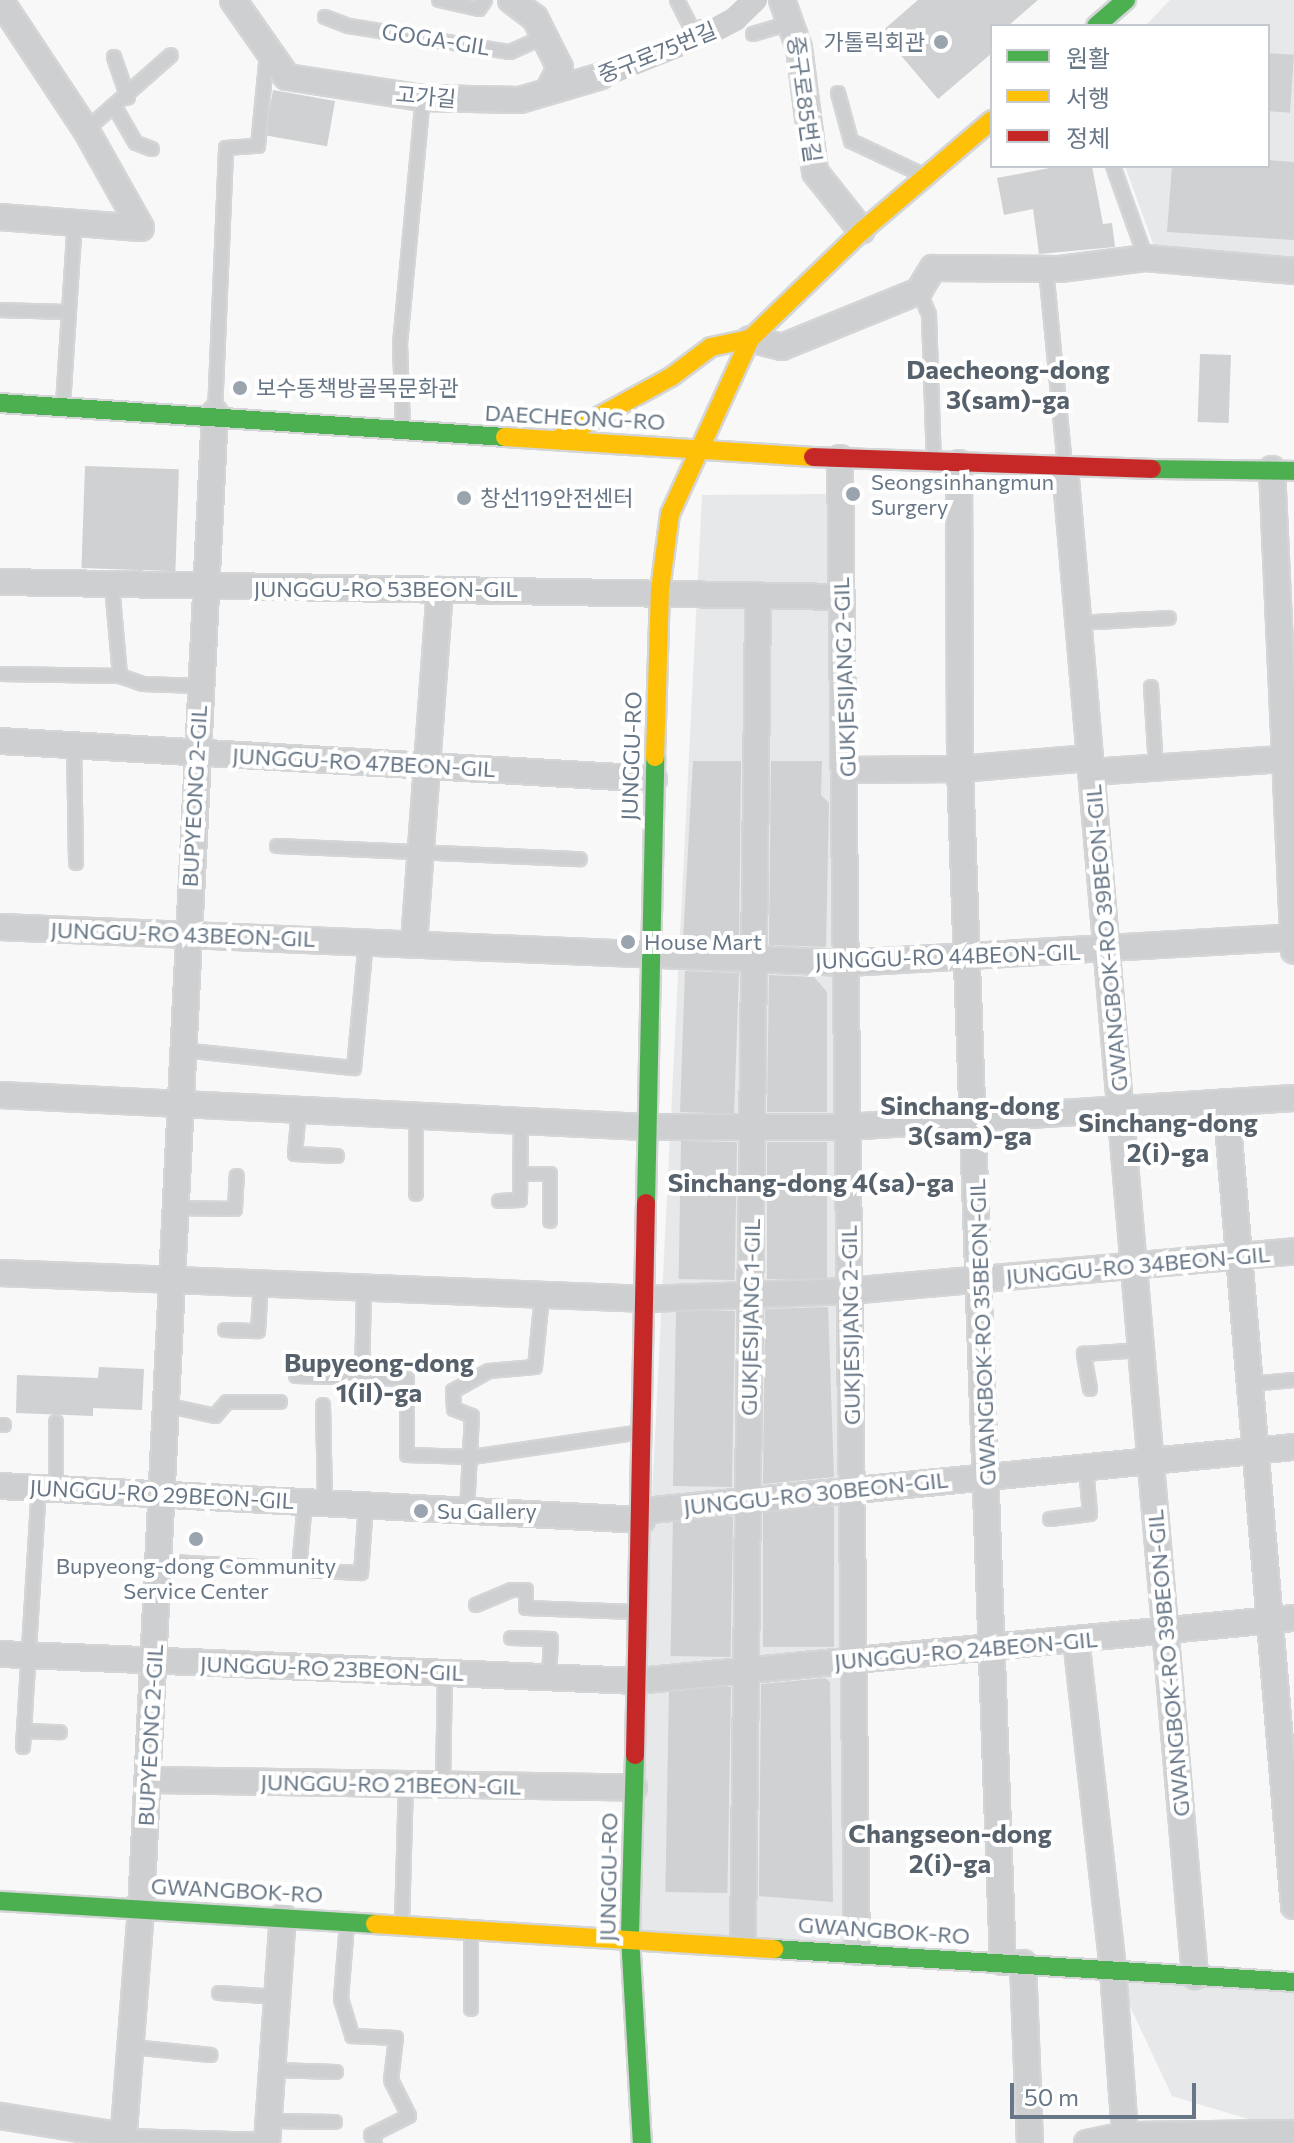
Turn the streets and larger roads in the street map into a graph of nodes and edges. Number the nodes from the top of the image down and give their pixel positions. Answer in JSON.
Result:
{"nodes":[{"id":1,"x":0,"y":0,"type":"edge"},
{"id":2,"x":233,"y":0,"type":"edge"},
{"id":3,"x":511,"y":0,"type":"edge"},
{"id":4,"x":755,"y":0,"type":"edge"},
{"id":5,"x":1126,"y":0,"type":"edge"},
{"id":6,"x":788,"y":11,"type":"edge"},
{"id":7,"x":1098,"y":24,"type":"edge"},
{"id":8,"x":550,"y":88,"type":"junction"},
{"id":9,"x":990,"y":122,"type":"edge"},
{"id":10,"x":0,"y":217,"type":"edge"},
{"id":11,"x":862,"y":231,"type":"junction"},
{"id":12,"x":1294,"y":271,"type":"edge"},
{"id":13,"x":750,"y":339,"type":"junction"},
{"id":14,"x":0,"y":403,"type":"edge"},
{"id":15,"x":215,"y":413,"type":"junction"},
{"id":16,"x":557,"y":439,"type":"junction"},
{"id":17,"x":698,"y":449,"type":"junction"},
{"id":18,"x":840,"y":458,"type":"junction"},
{"id":19,"x":959,"y":463,"type":"junction"},
{"id":20,"x":1065,"y":468,"type":"junction"},
{"id":21,"x":1283,"y":470,"type":"edge"},
{"id":22,"x":0,"y":582,"type":"edge"},
{"id":23,"x":204,"y":588,"type":"junction"},
{"id":24,"x":440,"y":590,"type":"junction"},
{"id":25,"x":660,"y":590,"type":"junction"},
{"id":26,"x":758,"y":595,"type":"junction"},
{"id":27,"x":841,"y":597,"type":"junction"},
{"id":28,"x":0,"y":741,"type":"edge"},
{"id":29,"x":197,"y":752,"type":"junction"},
{"id":30,"x":1288,"y":759,"type":"edge"},
{"id":31,"x":423,"y":765,"type":"junction"},
{"id":32,"x":1090,"y":765,"type":"junction"},
{"id":33,"x":960,"y":769,"type":"junction"},
{"id":34,"x":847,"y":770,"type":"junction"},
{"id":35,"x":654,"y":779,"type":"junction"},
{"id":36,"x":0,"y":927,"type":"edge"},
{"id":37,"x":186,"y":935,"type":"junction"},
{"id":38,"x":1294,"y":942,"type":"edge"},
{"id":39,"x":414,"y":943,"type":"junction"},
{"id":40,"x":1107,"y":950,"type":"junction"},
{"id":41,"x":650,"y":957,"type":"junction"},
{"id":42,"x":967,"y":957,"type":"junction"},
{"id":43,"x":754,"y":959,"type":"junction"},
{"id":44,"x":847,"y":963,"type":"junction"},
{"id":45,"x":0,"y":1095,"type":"edge"},
{"id":46,"x":1294,"y":1098,"type":"edge"},
{"id":47,"x":1226,"y":1102,"type":"junction"},
{"id":48,"x":180,"y":1104,"type":"junction"},
{"id":49,"x":1121,"y":1109,"type":"junction"},
{"id":50,"x":973,"y":1119,"type":"junction"},
{"id":51,"x":645,"y":1127,"type":"junction"},
{"id":52,"x":752,"y":1127,"type":"junction"},
{"id":53,"x":846,"y":1127,"type":"junction"},
{"id":54,"x":1294,"y":1251,"type":"edge"},
{"id":55,"x":1239,"y":1256,"type":"junction"},
{"id":56,"x":1134,"y":1265,"type":"junction"},
{"id":57,"x":0,"y":1273,"type":"edge"},
{"id":58,"x":169,"y":1279,"type":"junction"},
{"id":59,"x":979,"y":1279,"type":"junction"},
{"id":60,"x":849,"y":1291,"type":"junction"},
{"id":61,"x":750,"y":1295,"type":"junction"},
{"id":62,"x":647,"y":1299,"type":"junction"},
{"id":63,"x":1294,"y":1447,"type":"edge"},
{"id":64,"x":1256,"y":1451,"type":"junction"},
{"id":65,"x":1151,"y":1461,"type":"junction"},
{"id":66,"x":988,"y":1477,"type":"junction"},
{"id":67,"x":0,"y":1486,"type":"edge"},
{"id":68,"x":855,"y":1490,"type":"junction"},
{"id":69,"x":161,"y":1494,"type":"junction"},
{"id":70,"x":747,"y":1500,"type":"junction"},
{"id":71,"x":642,"y":1515,"type":"junction"},
{"id":72,"x":1282,"y":1619,"type":"edge"},
{"id":73,"x":1166,"y":1631,"type":"junction"},
{"id":74,"x":1076,"y":1639,"type":"junction"},
{"id":75,"x":992,"y":1647,"type":"junction"},
{"id":76,"x":0,"y":1654,"type":"edge"},
{"id":77,"x":153,"y":1660,"type":"junction"},
{"id":78,"x":855,"y":1661,"type":"junction"},
{"id":79,"x":746,"y":1671,"type":"junction"},
{"id":80,"x":637,"y":1681,"type":"junction"},
{"id":81,"x":1289,"y":1777,"type":"edge"},
{"id":82,"x":148,"y":1780,"type":"junction"},
{"id":83,"x":634,"y":1788,"type":"junction"},
{"id":84,"x":0,"y":1901,"type":"edge"},
{"id":85,"x":1294,"y":1906,"type":"edge"},
{"id":86,"x":141,"y":1909,"type":"junction"},
{"id":87,"x":283,"y":1917,"type":"junction"},
{"id":88,"x":630,"y":1937,"type":"junction"},
{"id":89,"x":743,"y":1944,"type":"junction"},
{"id":90,"x":857,"y":1952,"type":"junction"},
{"id":91,"x":1013,"y":1962,"type":"junction"},
{"id":92,"x":1113,"y":1970,"type":"junction"},
{"id":93,"x":1195,"y":1976,"type":"junction"},
{"id":94,"x":1294,"y":1982,"type":"edge"},
{"id":95,"x":0,"y":2116,"type":"edge"},
{"id":96,"x":1294,"y":2133,"type":"edge"},
{"id":97,"x":268,"y":2135,"type":"edge"},
{"id":98,"x":1125,"y":2135,"type":"junction"},
{"id":99,"x":124,"y":2140,"type":"edge"},
{"id":100,"x":642,"y":2143,"type":"edge"},
{"id":101,"x":1030,"y":2143,"type":"edge"},
{"id":102,"x":1087,"y":2143,"type":"edge"}],
"edges":[{"from":1,"to":10,"type":"street"},
{"from":2,"to":8,"type":"street","name":"고가길"},
{"from":3,"to":8,"type":"street"},
{"from":4,"to":8,"type":"street","name":"중구로75번길","bridge":true},
{"from":5,"to":7,"type":"main road"},
{"from":6,"to":11,"type":"street","name":"중구로85번길"},
{"from":9,"to":11,"type":"main road","name":"JUNGGU-RO"},
{"from":11,"to":13,"type":"main road","name":"JUNGGU-RO"},
{"from":12,"to":13,"type":"street"},
{"from":13,"to":16,"type":"main road"},
{"from":13,"to":17,"type":"main road","name":"JUNGGU-RO"},
{"from":14,"to":15,"type":"main road","name":"DAECHEONG-RO"},
{"from":15,"to":16,"type":"main road","name":"DAECHEONG-RO"},
{"from":15,"to":23,"type":"street","name":"BUPYEONG 2-GIL"},
{"from":16,"to":17,"type":"main road","name":"DAECHEONG-RO"},
{"from":17,"to":18,"type":"main road","name":"DAECHEONG-RO"},
{"from":17,"to":25,"type":"main road","name":"JUNGGU-RO"},
{"from":18,"to":19,"type":"main road","name":"DAECHEONG-RO"},
{"from":18,"to":27,"type":"street","name":"GUKJESIJANG 2-GIL"},
{"from":19,"to":20,"type":"main road","name":"DAECHEONG-RO"},
{"from":19,"to":33,"type":"street","name":"GWANGBOK-RO 35BEON-GIL"},
{"from":20,"to":21,"type":"main road","name":"DAECHEONG-RO"},
{"from":20,"to":32,"type":"street","name":"GWANGBOK-RO 39BEON-GIL"},
{"from":21,"to":30,"type":"street"},
{"from":22,"to":23,"type":"street","name":"JUNGGU-RO 53BEON-GIL"},
{"from":23,"to":24,"type":"street","name":"JUNGGU-RO 53BEON-GIL"},
{"from":23,"to":29,"type":"street","name":"BUPYEONG 2-GIL"},
{"from":24,"to":25,"type":"street","name":"JUNGGU-RO 53BEON-GIL"},
{"from":24,"to":31,"type":"street"},
{"from":25,"to":26,"type":"street","name":"JUNGGU-RO 53BEON-GIL"},
{"from":25,"to":35,"type":"main road","name":"JUNGGU-RO"},
{"from":26,"to":27,"type":"street","name":"JUNGGU-RO 53BEON-GIL"},
{"from":26,"to":43,"type":"street","name":"GUKJESIJANG 1-GIL"},
{"from":27,"to":34,"type":"street","name":"GUKJESIJANG 2-GIL"},
{"from":28,"to":29,"type":"street","name":"JUNGGU-RO 47BEON-GIL"},
{"from":29,"to":31,"type":"street","name":"JUNGGU-RO 47BEON-GIL"},
{"from":29,"to":37,"type":"street","name":"BUPYEONG 2-GIL"},
{"from":30,"to":32,"type":"street"},
{"from":30,"to":38,"type":"street"},
{"from":31,"to":35,"type":"street","name":"JUNGGU-RO 47BEON-GIL"},
{"from":31,"to":39,"type":"street"},
{"from":32,"to":33,"type":"street"},
{"from":32,"to":40,"type":"street","name":"GWANGBOK-RO 39BEON-GIL"},
{"from":33,"to":34,"type":"street"},
{"from":33,"to":42,"type":"street","name":"GWANGBOK-RO 35BEON-GIL"},
{"from":34,"to":44,"type":"street","name":"GUKJESIJANG 2-GIL"},
{"from":35,"to":41,"type":"main road","name":"JUNGGU-RO"},
{"from":36,"to":37,"type":"street","name":"JUNGGU-RO 43BEON-GIL"},
{"from":37,"to":39,"type":"street","name":"JUNGGU-RO 43BEON-GIL"},
{"from":37,"to":48,"type":"street","name":"BUPYEONG 2-GIL"},
{"from":38,"to":40,"type":"street","name":"JUNGGU-RO 44BEON-GIL"},
{"from":39,"to":41,"type":"street","name":"JUNGGU-RO 43BEON-GIL"},
{"from":40,"to":42,"type":"street","name":"JUNGGU-RO 44BEON-GIL"},
{"from":40,"to":49,"type":"street","name":"GWANGBOK-RO 39BEON-GIL"},
{"from":41,"to":43,"type":"street","name":"JUNGGU-RO 44BEON-GIL"},
{"from":41,"to":51,"type":"main road","name":"JUNGGU-RO"},
{"from":42,"to":44,"type":"street","name":"JUNGGU-RO 44BEON-GIL"},
{"from":42,"to":50,"type":"street","name":"GWANGBOK-RO 35BEON-GIL"},
{"from":43,"to":44,"type":"street","name":"JUNGGU-RO 44BEON-GIL"},
{"from":43,"to":52,"type":"street","name":"GUKJESIJANG 1-GIL"},
{"from":44,"to":53,"type":"street","name":"GUKJESIJANG 2-GIL"},
{"from":45,"to":48,"type":"street"},
{"from":46,"to":47,"type":"street"},
{"from":47,"to":49,"type":"street"},
{"from":47,"to":55,"type":"street"},
{"from":48,"to":51,"type":"street"},
{"from":48,"to":58,"type":"street","name":"BUPYEONG 2-GIL"},
{"from":49,"to":50,"type":"street"},
{"from":49,"to":56,"type":"street","name":"GWANGBOK-RO 39BEON-GIL"},
{"from":50,"to":53,"type":"street"},
{"from":50,"to":59,"type":"street","name":"GWANGBOK-RO 35BEON-GIL"},
{"from":51,"to":52,"type":"street"},
{"from":51,"to":62,"type":"main road","name":"JUNGGU-RO"},
{"from":52,"to":53,"type":"street"},
{"from":52,"to":61,"type":"street","name":"GUKJESIJANG 1-GIL"},
{"from":53,"to":60,"type":"street","name":"GUKJESIJANG 2-GIL"},
{"from":54,"to":55,"type":"street","name":"JUNGGU-RO 34BEON-GIL"},
{"from":55,"to":56,"type":"street","name":"JUNGGU-RO 34BEON-GIL"},
{"from":55,"to":64,"type":"street"},
{"from":56,"to":59,"type":"street","name":"JUNGGU-RO 34BEON-GIL"},
{"from":56,"to":65,"type":"street","name":"GWANGBOK-RO 39BEON-GIL"},
{"from":57,"to":58,"type":"street","name":"JUNGGU-RO 34BEON-GIL"},
{"from":58,"to":62,"type":"street","name":"JUNGGU-RO 34BEON-GIL"},
{"from":58,"to":69,"type":"street","name":"BUPYEONG 2-GIL"},
{"from":59,"to":60,"type":"street","name":"JUNGGU-RO 34BEON-GIL"},
{"from":59,"to":66,"type":"street","name":"GWANGBOK-RO 35BEON-GIL"},
{"from":60,"to":61,"type":"street","name":"JUNGGU-RO 34BEON-GIL"},
{"from":60,"to":68,"type":"street","name":"GUKJESIJANG 2-GIL"},
{"from":61,"to":62,"type":"street","name":"JUNGGU-RO 34BEON-GIL"},
{"from":61,"to":70,"type":"street","name":"GUKJESIJANG 1-GIL"},
{"from":62,"to":71,"type":"main road","name":"JUNGGU-RO"},
{"from":63,"to":64,"type":"street","name":"JUNGGU-RO 30BEON-GIL"},
{"from":64,"to":65,"type":"street","name":"JUNGGU-RO 30BEON-GIL"},
{"from":64,"to":72,"type":"street"},
{"from":65,"to":66,"type":"street","name":"JUNGGU-RO 30BEON-GIL"},
{"from":65,"to":73,"type":"street","name":"GWANGBOK-RO 39BEON-GIL"},
{"from":66,"to":68,"type":"street","name":"JUNGGU-RO 30BEON-GIL"},
{"from":66,"to":75,"type":"street","name":"GWANGBOK-RO 35BEON-GIL"},
{"from":67,"to":69,"type":"street","name":"JUNGGU-RO 29BEON-GIL"},
{"from":68,"to":70,"type":"street","name":"JUNGGU-RO 30BEON-GIL"},
{"from":68,"to":78,"type":"street","name":"GUKJESIJANG 2-GIL"},
{"from":69,"to":71,"type":"street","name":"JUNGGU-RO 29BEON-GIL"},
{"from":69,"to":77,"type":"street","name":"BUPYEONG 2-GIL"},
{"from":70,"to":71,"type":"street","name":"JUNGGU-RO 30BEON-GIL"},
{"from":70,"to":79,"type":"street","name":"GUKJESIJANG 1-GIL"},
{"from":71,"to":80,"type":"main road","name":"JUNGGU-RO"},
{"from":72,"to":73,"type":"street","name":"JUNGGU-RO 24BEON-GIL"},
{"from":72,"to":81,"type":"street"},
{"from":73,"to":74,"type":"street","name":"JUNGGU-RO 24BEON-GIL"},
{"from":73,"to":93,"type":"street","name":"GWANGBOK-RO 39BEON-GIL"},
{"from":74,"to":75,"type":"street","name":"JUNGGU-RO 24BEON-GIL"},
{"from":74,"to":92,"type":"street"},
{"from":75,"to":78,"type":"street","name":"JUNGGU-RO 24BEON-GIL"},
{"from":75,"to":91,"type":"street","name":"GWANGBOK-RO 35BEON-GIL"},
{"from":76,"to":77,"type":"street","name":"JUNGGU-RO 23BEON-GIL"},
{"from":77,"to":80,"type":"street","name":"JUNGGU-RO 23BEON-GIL"},
{"from":77,"to":82,"type":"street","name":"BUPYEONG 2-GIL"},
{"from":78,"to":79,"type":"street","name":"JUNGGU-RO 24BEON-GIL"},
{"from":78,"to":90,"type":"street","name":"GUKJESIJANG 2-GIL"},
{"from":79,"to":80,"type":"street","name":"JUNGGU-RO 24BEON-GIL"},
{"from":79,"to":89,"type":"street","name":"GUKJESIJANG 1-GIL"},
{"from":80,"to":83,"type":"main road","name":"JUNGGU-RO"},
{"from":81,"to":85,"type":"street"},
{"from":82,"to":83,"type":"street","name":"JUNGGU-RO 21BEON-GIL"},
{"from":82,"to":86,"type":"street","name":"BUPYEONG 2-GIL"},
{"from":83,"to":88,"type":"main road","name":"JUNGGU-RO"},
{"from":84,"to":86,"type":"main road","name":"GWANGBOK-RO"},
{"from":86,"to":87,"type":"main road","name":"GWANGBOK-RO"},
{"from":86,"to":99,"type":"street","name":"BUPYEONG 2-GIL"},
{"from":87,"to":88,"type":"main road","name":"GWANGBOK-RO"},
{"from":87,"to":97,"type":"street"},
{"from":88,"to":89,"type":"main road","name":"GWANGBOK-RO"},
{"from":88,"to":100,"type":"main road","name":"JUNGGU-RO"},
{"from":89,"to":90,"type":"main road","name":"GWANGBOK-RO"},
{"from":90,"to":91,"type":"main road","name":"GWANGBOK-RO"},
{"from":91,"to":92,"type":"main road","name":"GWANGBOK-RO"},
{"from":91,"to":101,"type":"street","name":"GWANGBOK-RO 35BEON-GIL"},
{"from":92,"to":93,"type":"main road","name":"GWANGBOK-RO"},
{"from":92,"to":98,"type":"street"},
{"from":93,"to":94,"type":"main road","name":"GWANGBOK-RO"},
{"from":95,"to":99,"type":"street"},
{"from":96,"to":98,"type":"street"},
{"from":98,"to":102,"type":"street"}]}
